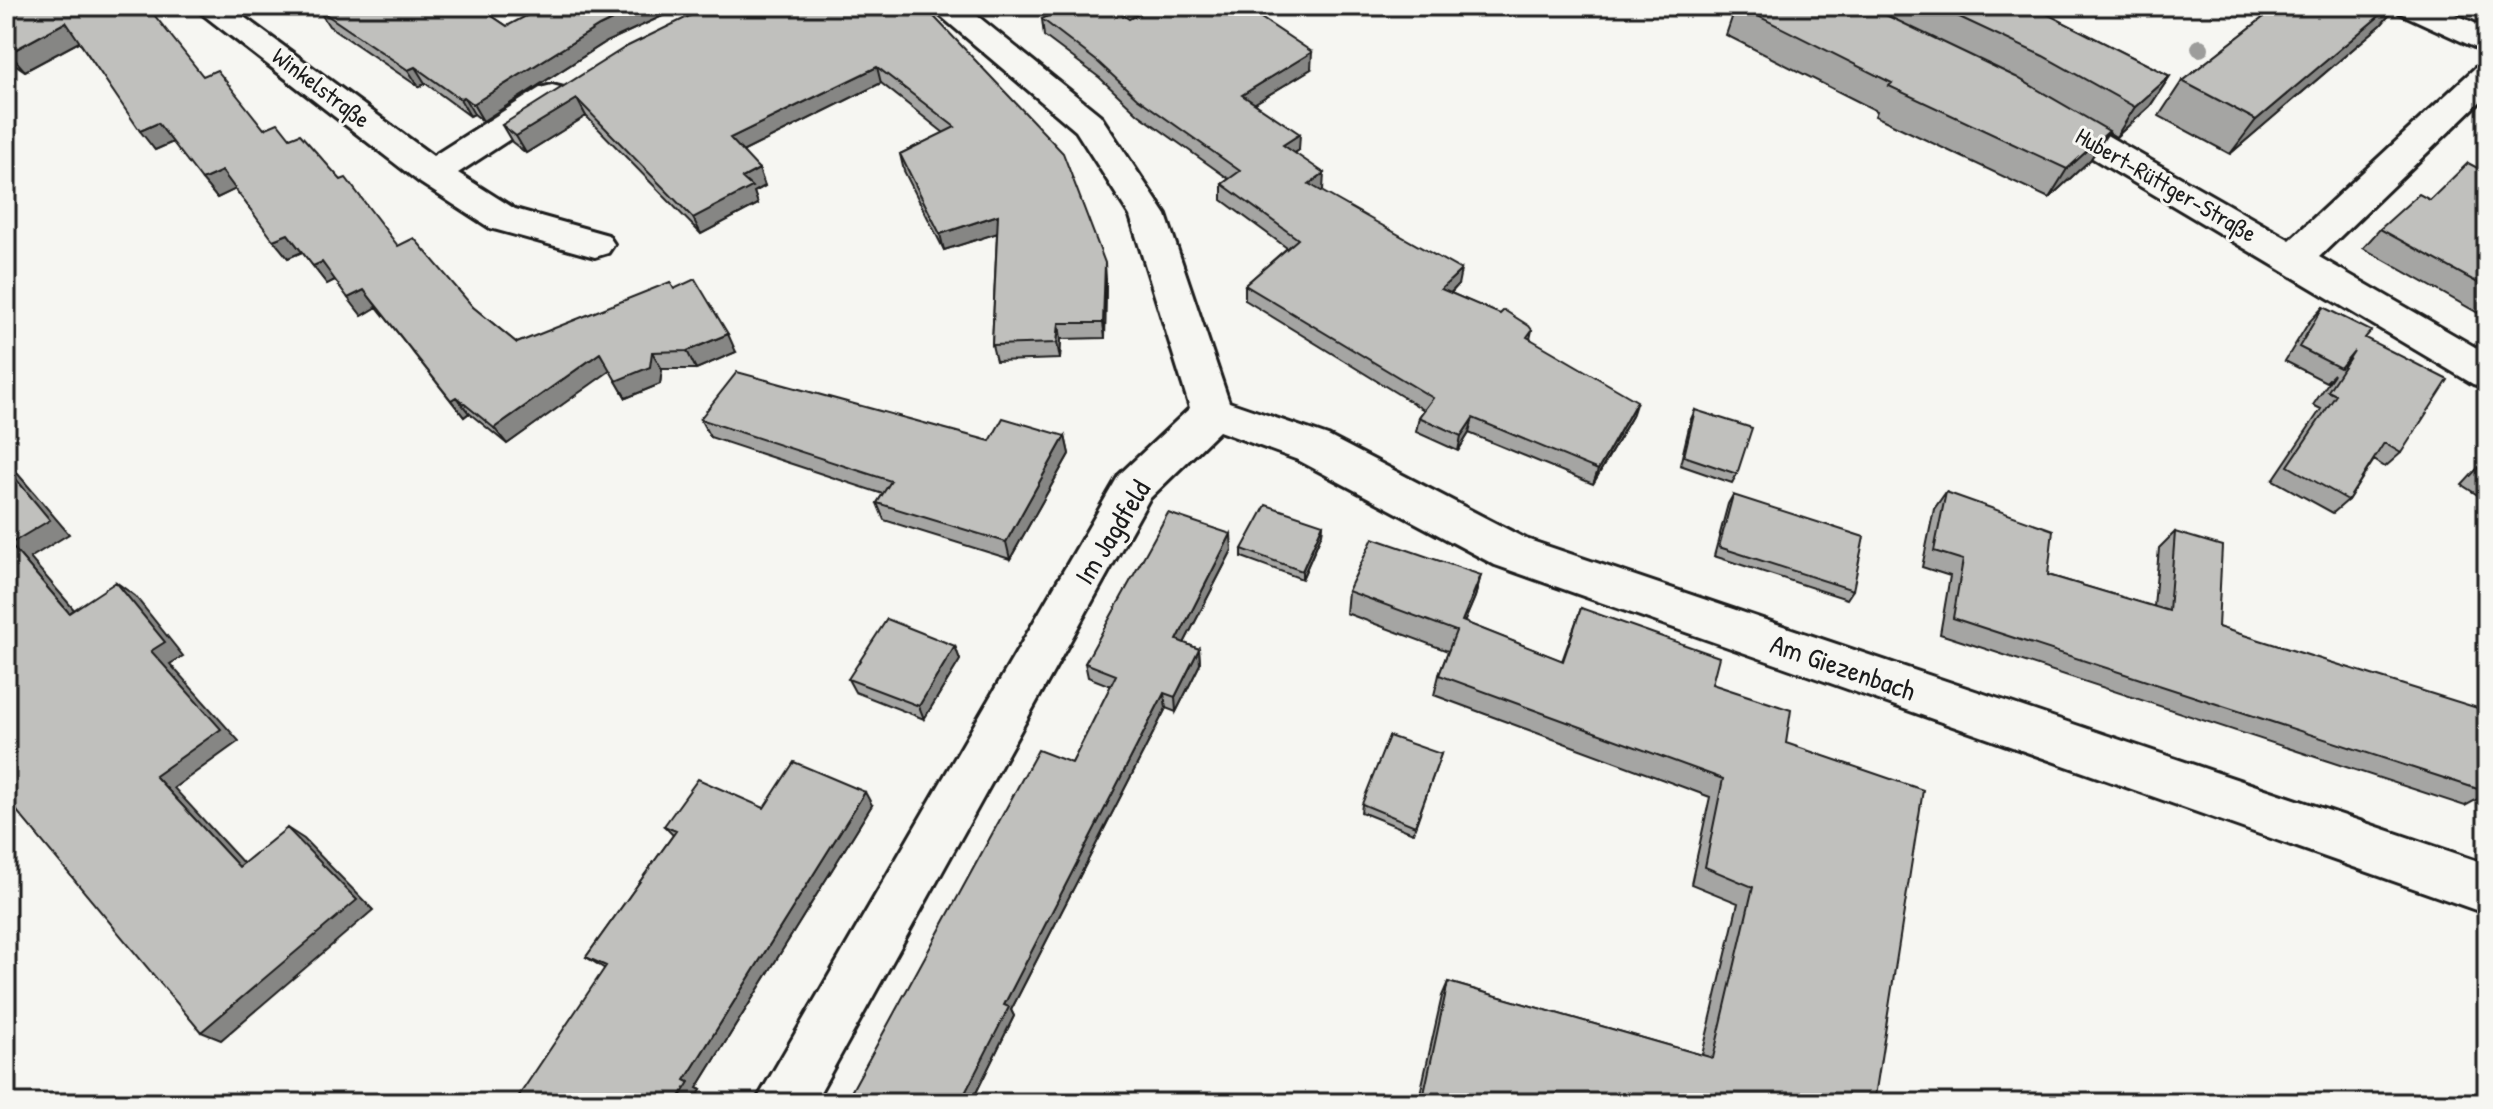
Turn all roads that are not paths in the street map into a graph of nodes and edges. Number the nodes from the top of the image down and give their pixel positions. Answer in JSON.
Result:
{"nodes":[{"id":1,"x":208,"y":6,"type":"edge"},
{"id":2,"x":945,"y":6,"type":"edge"},
{"id":3,"x":2411,"y":6,"type":"edge"},
{"id":4,"x":2487,"y":42,"type":"edge"},
{"id":5,"x":2487,"y":76,"type":"edge"},
{"id":6,"x":580,"y":79,"type":"edge"},
{"id":7,"x":2026,"y":104,"type":"edge"},
{"id":8,"x":432,"y":173,"type":"junction"},
{"id":9,"x":595,"y":244,"type":"dead end"},
{"id":10,"x":2293,"y":259,"type":"junction"},
{"id":11,"x":2487,"y":373,"type":"edge"},
{"id":12,"x":1212,"y":412,"type":"junction"},
{"id":13,"x":2487,"y":889,"type":"edge"},
{"id":14,"x":783,"y":1103,"type":"edge"}],
"edges":[{"from":1,"to":8,"type":"street","name":"Winkelstraße"},
{"from":2,"to":12,"type":"street"},
{"from":3,"to":4,"type":"street"},
{"from":5,"to":10,"type":"street"},
{"from":6,"to":8,"type":"street"},
{"from":7,"to":10,"type":"street","name":"Hubert-Rüttger-Straße"},
{"from":8,"to":9,"type":"street","name":"Winkelstraße"},
{"from":10,"to":11,"type":"street","name":"Hubert-Rüttger-Straße"},
{"from":12,"to":13,"type":"street","name":"Am Giezenbach"},
{"from":12,"to":14,"type":"street","name":"Im Jagdfeld"}]}
